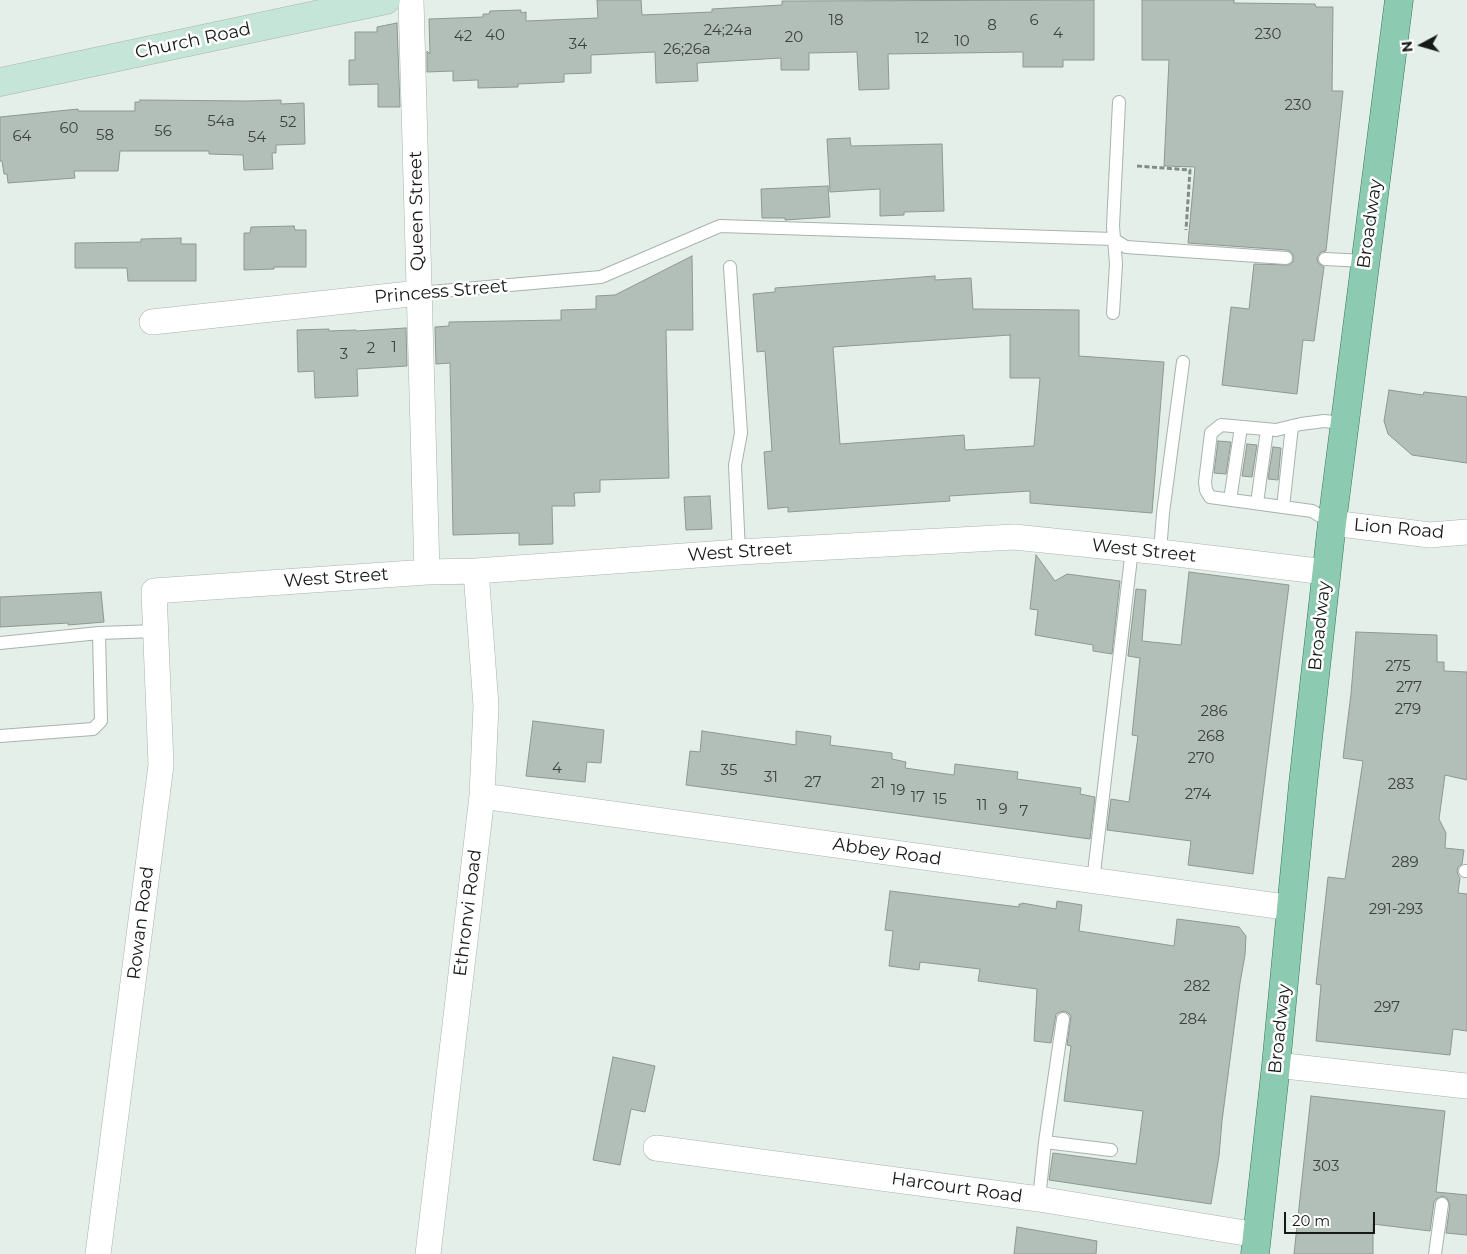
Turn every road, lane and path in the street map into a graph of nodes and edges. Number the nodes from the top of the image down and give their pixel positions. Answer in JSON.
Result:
{"nodes":[{"id":1,"x":386,"y":0,"type":"edge"},
{"id":2,"x":412,"y":0,"type":"edge"},
{"id":3,"x":1399,"y":0,"type":"edge"},
{"id":4,"x":303,"y":8,"type":"edge"},
{"id":5,"x":0,"y":82,"type":"edge"},
{"id":6,"x":1119,"y":102,"type":"dead end"},
{"id":7,"x":1116,"y":165,"type":"junction"},
{"id":8,"x":1113,"y":239,"type":"junction"},
{"id":9,"x":1185,"y":251,"type":"junction"},
{"id":10,"x":1286,"y":258,"type":"dead end"},
{"id":11,"x":1325,"y":259,"type":"dead end"},
{"id":12,"x":1365,"y":261,"type":"junction"},
{"id":13,"x":730,"y":267,"type":"dead end"},
{"id":14,"x":419,"y":293,"type":"junction"},
{"id":15,"x":1112,"y":313,"type":"dead end"},
{"id":16,"x":152,"y":322,"type":"dead end"},
{"id":17,"x":1183,"y":362,"type":"dead end"},
{"id":18,"x":1344,"y":423,"type":"junction"},
{"id":19,"x":1292,"y":426,"type":"junction"},
{"id":20,"x":1241,"y":427,"type":"junction"},
{"id":21,"x":1267,"y":430,"type":"junction"},
{"id":22,"x":1230,"y":500,"type":"junction"},
{"id":23,"x":1257,"y":503,"type":"junction"},
{"id":24,"x":1284,"y":507,"type":"junction"},
{"id":25,"x":1332,"y":523,"type":"junction"},
{"id":26,"x":1467,"y":532,"type":"edge"},
{"id":27,"x":1132,"y":549,"type":"junction"},
{"id":28,"x":739,"y":552,"type":"junction"},
{"id":29,"x":1160,"y":552,"type":"junction"},
{"id":30,"x":476,"y":571,"type":"junction"},
{"id":31,"x":427,"y":572,"type":"junction"},
{"id":32,"x":1326,"y":572,"type":"junction"},
{"id":33,"x":154,"y":591,"type":"joint"},
{"id":34,"x":156,"y":631,"type":"junction"},
{"id":35,"x":99,"y":633,"type":"junction"},
{"id":36,"x":0,"y":643,"type":"edge"},
{"id":37,"x":0,"y":736,"type":"edge"},
{"id":38,"x":482,"y":796,"type":"junction"},
{"id":39,"x":1093,"y":881,"type":"junction"},
{"id":40,"x":1292,"y":908,"type":"junction"},
{"id":41,"x":1063,"y":1019,"type":"dead end"},
{"id":42,"x":1276,"y":1065,"type":"junction"},
{"id":43,"x":1467,"y":1086,"type":"edge"},
{"id":44,"x":1045,"y":1142,"type":"junction"},
{"id":45,"x":656,"y":1148,"type":"dead end"},
{"id":46,"x":1111,"y":1150,"type":"dead end"},
{"id":47,"x":1039,"y":1199,"type":"junction"},
{"id":48,"x":1442,"y":1204,"type":"dead end"},
{"id":49,"x":1256,"y":1244,"type":"edge"},
{"id":50,"x":98,"y":1254,"type":"edge"},
{"id":51,"x":428,"y":1254,"type":"edge"},
{"id":52,"x":1436,"y":1254,"type":"edge"}],
"edges":[{"from":1,"to":4,"type":"street","name":"Church Road"},
{"from":2,"to":14,"type":"street","name":"Queen Street"},
{"from":3,"to":12,"type":"main road","name":"Broadway"},
{"from":4,"to":5,"type":"street","name":"Church Road"},
{"from":6,"to":7,"type":"lane"},
{"from":7,"to":8,"type":"lane"},
{"from":7,"to":9,"type":"path"},
{"from":8,"to":9,"type":"lane"},
{"from":8,"to":14,"type":"lane","name":"Princess Street"},
{"from":8,"to":15,"type":"lane"},
{"from":9,"to":10,"type":"lane"},
{"from":11,"to":12,"type":"lane"},
{"from":12,"to":18,"type":"main road","name":"Broadway"},
{"from":13,"to":28,"type":"lane"},
{"from":14,"to":16,"type":"street","name":"Princess Street"},
{"from":14,"to":31,"type":"street","name":"Queen Street"},
{"from":17,"to":29,"type":"lane"},
{"from":18,"to":19,"type":"lane"},
{"from":18,"to":25,"type":"main road","name":"Broadway"},
{"from":19,"to":21,"type":"lane"},
{"from":19,"to":24,"type":"lane"},
{"from":20,"to":21,"type":"lane"},
{"from":20,"to":22,"type":"lane"},
{"from":20,"to":22,"type":"lane"},
{"from":21,"to":23,"type":"lane"},
{"from":22,"to":23,"type":"lane"},
{"from":23,"to":24,"type":"lane"},
{"from":24,"to":25,"type":"lane"},
{"from":25,"to":26,"type":"street","name":"Lion Road"},
{"from":25,"to":32,"type":"main road","name":"Broadway"},
{"from":27,"to":28,"type":"street","name":"West Street"},
{"from":27,"to":29,"type":"street","name":"West Street"},
{"from":27,"to":39,"type":"lane"},
{"from":28,"to":30,"type":"street","name":"West Street"},
{"from":29,"to":32,"type":"street","name":"West Street"},
{"from":30,"to":31,"type":"street","name":"West Street"},
{"from":30,"to":38,"type":"street","name":"Ethronvi Road"},
{"from":31,"to":33,"type":"street","name":"West Street"},
{"from":32,"to":40,"type":"main road","name":"Broadway"},
{"from":33,"to":34,"type":"street","name":"Rowan Road"},
{"from":34,"to":35,"type":"lane"},
{"from":34,"to":50,"type":"street","name":"Rowan Road"},
{"from":35,"to":36,"type":"lane"},
{"from":35,"to":37,"type":"lane"},
{"from":38,"to":39,"type":"street","name":"Abbey Road"},
{"from":38,"to":51,"type":"street","name":"Ethronvi Road"},
{"from":39,"to":40,"type":"street","name":"Abbey Road"},
{"from":40,"to":42,"type":"main road","name":"Broadway"},
{"from":41,"to":44,"type":"lane"},
{"from":42,"to":43,"type":"street"},
{"from":42,"to":49,"type":"main road","name":"Broadway"},
{"from":44,"to":46,"type":"lane"},
{"from":44,"to":47,"type":"lane"},
{"from":45,"to":47,"type":"street","name":"Harcourt Road"},
{"from":47,"to":49,"type":"street","name":"Harcourt Road"},
{"from":48,"to":52,"type":"lane"}]}
